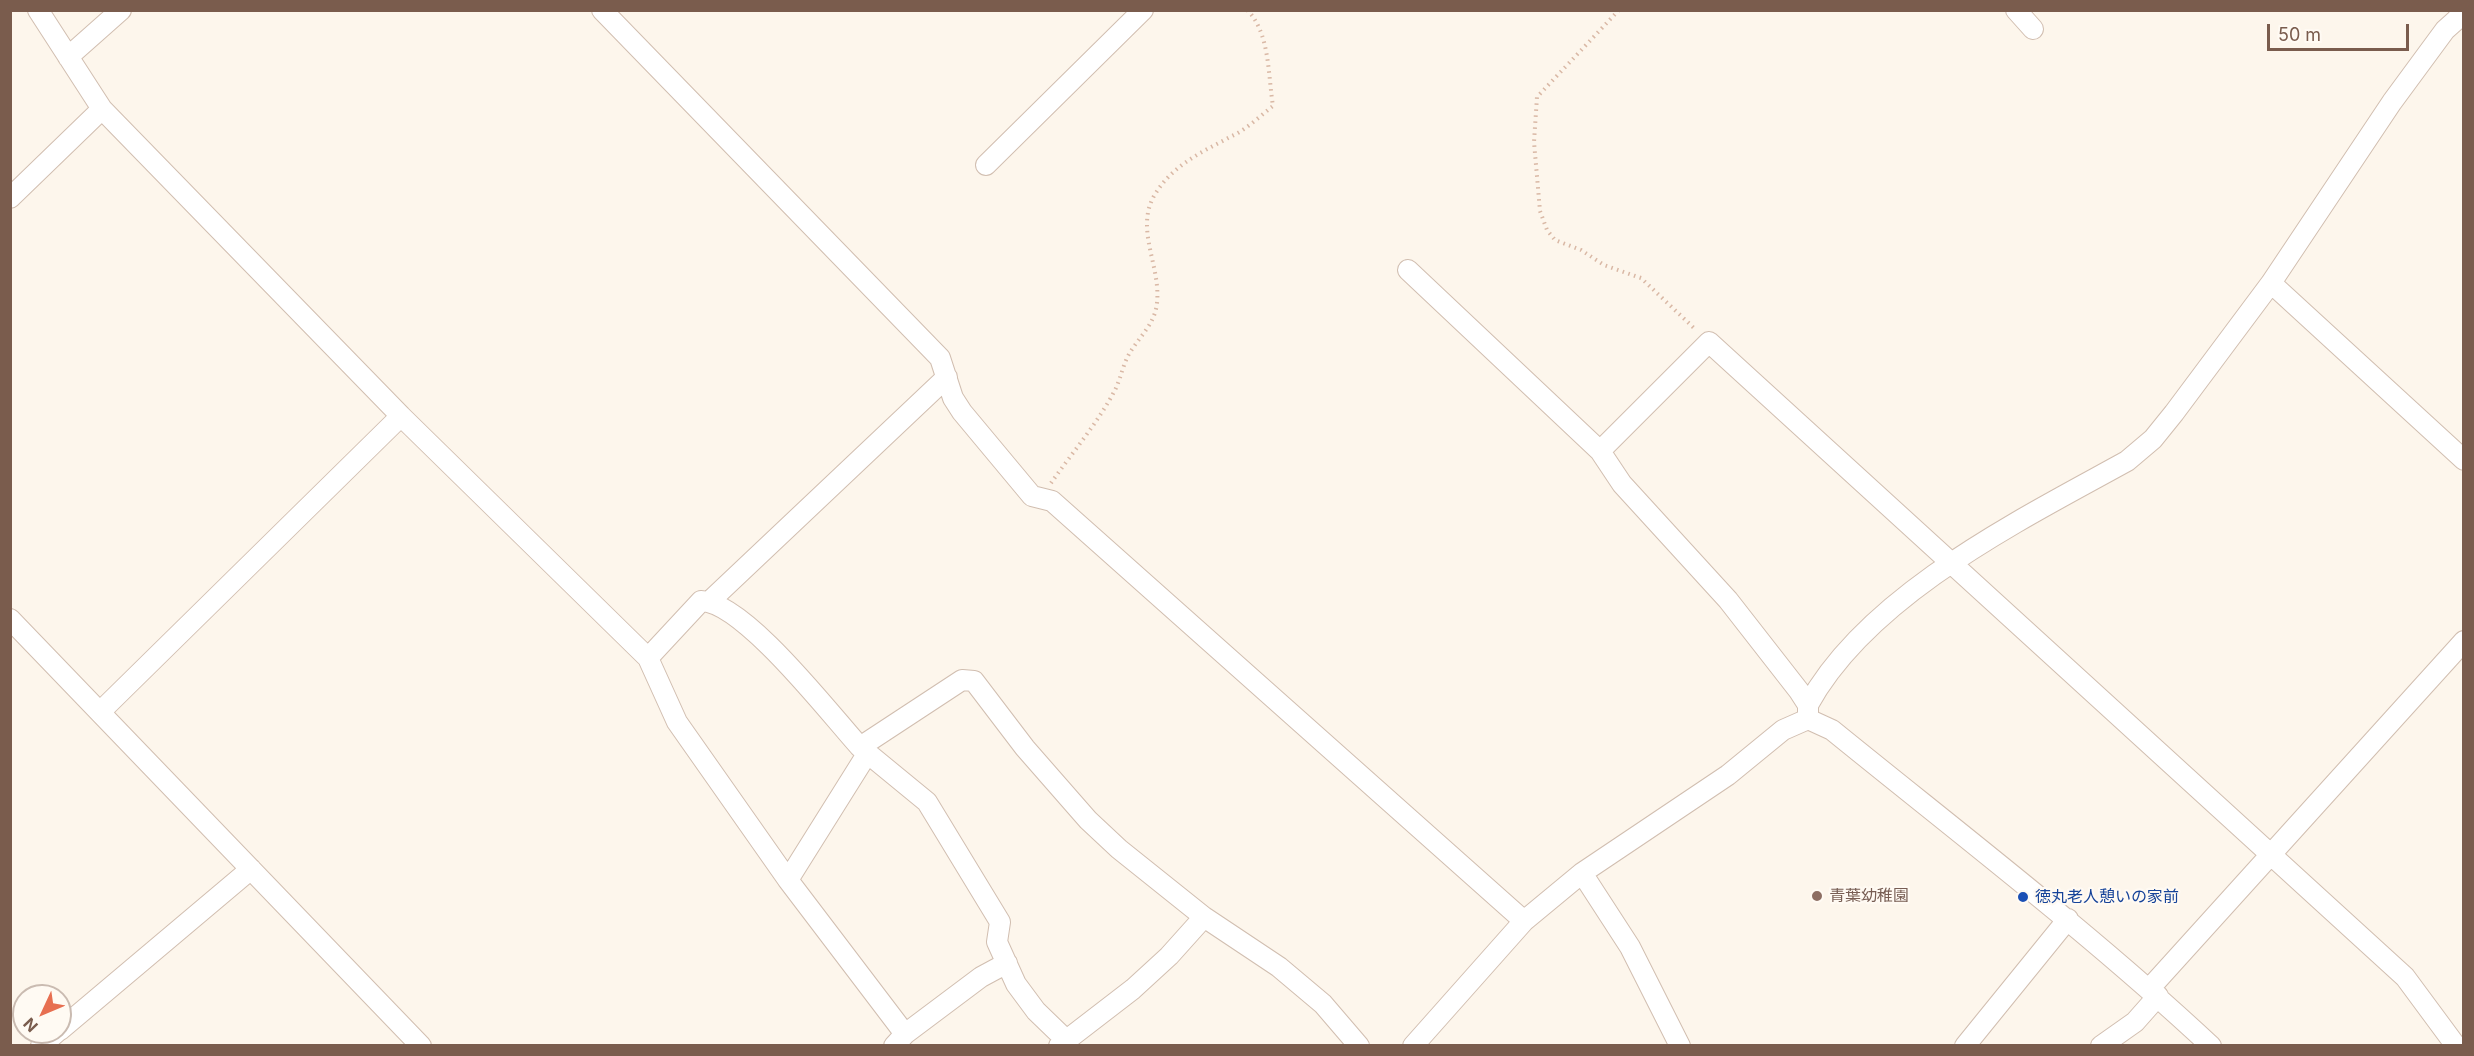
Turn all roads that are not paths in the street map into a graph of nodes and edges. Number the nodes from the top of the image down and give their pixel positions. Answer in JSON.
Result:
{"nodes":[{"id":1,"x":38,"y":10,"type":"edge"},
{"id":2,"x":121,"y":10,"type":"edge"},
{"id":3,"x":602,"y":10,"type":"edge"},
{"id":4,"x":1143,"y":10,"type":"edge"},
{"id":5,"x":2016,"y":10,"type":"edge"},
{"id":6,"x":2463,"y":11,"type":"edge"},
{"id":7,"x":2033,"y":29,"type":"dead end"},
{"id":8,"x":68,"y":57,"type":"junction"},
{"id":9,"x":102,"y":109,"type":"junction"},
{"id":10,"x":986,"y":165,"type":"dead end"},
{"id":11,"x":10,"y":198,"type":"edge"},
{"id":12,"x":1408,"y":270,"type":"dead end"},
{"id":13,"x":2271,"y":283,"type":"junction"},
{"id":14,"x":947,"y":377,"type":"junction"},
{"id":15,"x":401,"y":416,"type":"junction"},
{"id":16,"x":1600,"y":451,"type":"junction"},
{"id":17,"x":2463,"y":460,"type":"edge"},
{"id":18,"x":1952,"y":562,"type":"junction"},
{"id":19,"x":710,"y":601,"type":"junction"},
{"id":20,"x":10,"y":619,"type":"edge"},
{"id":21,"x":2463,"y":641,"type":"edge"},
{"id":22,"x":648,"y":658,"type":"junction"},
{"id":23,"x":100,"y":712,"type":"junction"},
{"id":24,"x":1808,"y":712,"type":"junction"},
{"id":25,"x":863,"y":750,"type":"junction"},
{"id":26,"x":2270,"y":853,"type":"junction"},
{"id":27,"x":251,"y":869,"type":"junction"},
{"id":28,"x":1582,"y":873,"type":"junction"},
{"id":29,"x":788,"y":880,"type":"junction"},
{"id":30,"x":1204,"y":916,"type":"junction"},
{"id":31,"x":2068,"y":919,"type":"junction"},
{"id":32,"x":1524,"y":921,"type":"junction"},
{"id":33,"x":1006,"y":963,"type":"junction"},
{"id":34,"x":2154,"y":992,"type":"junction"},
{"id":35,"x":72,"y":1020,"type":"edge"},
{"id":36,"x":900,"y":1040,"type":"edge"},
{"id":37,"x":1062,"y":1043,"type":"edge"},
{"id":38,"x":421,"y":1046,"type":"edge"},
{"id":39,"x":1359,"y":1046,"type":"edge"},
{"id":40,"x":1413,"y":1046,"type":"edge"},
{"id":41,"x":1680,"y":1046,"type":"edge"},
{"id":42,"x":1965,"y":1046,"type":"edge"},
{"id":43,"x":2101,"y":1046,"type":"edge"},
{"id":44,"x":2211,"y":1046,"type":"edge"},
{"id":45,"x":2456,"y":1046,"type":"edge"}],
"edges":[{"from":1,"to":8,"type":"street"},
{"from":2,"to":8,"type":"street"},
{"from":3,"to":14,"type":"street"},
{"from":4,"to":10,"type":"street"},
{"from":5,"to":7,"type":"street"},
{"from":6,"to":13,"type":"street"},
{"from":8,"to":9,"type":"street"},
{"from":9,"to":11,"type":"street"},
{"from":9,"to":15,"type":"street"},
{"from":12,"to":16,"type":"street"},
{"from":13,"to":17,"type":"street"},
{"from":13,"to":18,"type":"street"},
{"from":14,"to":19,"type":"street"},
{"from":14,"to":32,"type":"street"},
{"from":15,"to":22,"type":"street"},
{"from":15,"to":23,"type":"street"},
{"from":16,"to":18,"type":"street"},
{"from":16,"to":24,"type":"street"},
{"from":18,"to":24,"type":"street"},
{"from":18,"to":26,"type":"street"},
{"from":19,"to":22,"type":"street"},
{"from":19,"to":25,"type":"street"},
{"from":20,"to":23,"type":"street"},
{"from":21,"to":26,"type":"street"},
{"from":22,"to":29,"type":"street"},
{"from":23,"to":27,"type":"street"},
{"from":24,"to":28,"type":"street"},
{"from":24,"to":31,"type":"street"},
{"from":25,"to":29,"type":"street"},
{"from":25,"to":30,"type":"street"},
{"from":25,"to":33,"type":"street"},
{"from":26,"to":34,"type":"street"},
{"from":26,"to":45,"type":"street"},
{"from":27,"to":35,"type":"street"},
{"from":27,"to":38,"type":"street"},
{"from":28,"to":32,"type":"street"},
{"from":28,"to":41,"type":"street"},
{"from":29,"to":36,"type":"street"},
{"from":30,"to":37,"type":"street"},
{"from":30,"to":39,"type":"street"},
{"from":31,"to":34,"type":"street"},
{"from":31,"to":42,"type":"street"},
{"from":32,"to":40,"type":"street"},
{"from":33,"to":36,"type":"street"},
{"from":33,"to":37,"type":"street"},
{"from":34,"to":43,"type":"street"},
{"from":34,"to":44,"type":"street"}]}
